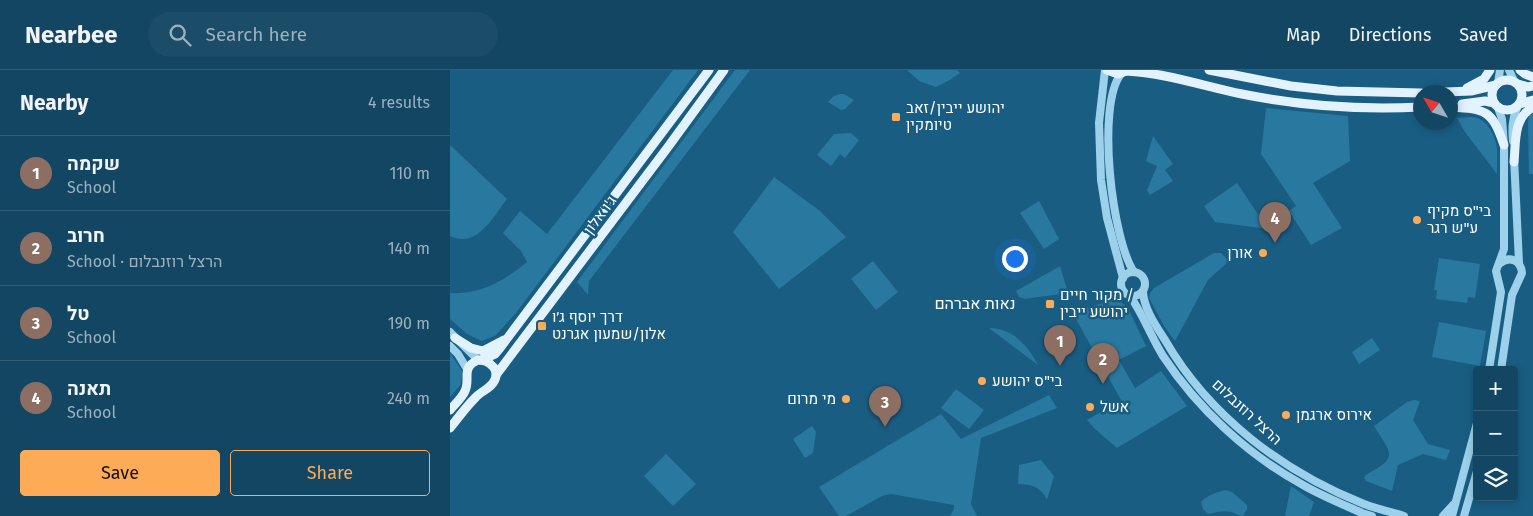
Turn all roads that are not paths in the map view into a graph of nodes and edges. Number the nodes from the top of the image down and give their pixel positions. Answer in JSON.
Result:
{"nodes":[{"id":1,"x":709,"y":70,"type":"edge"},
{"id":2,"x":724,"y":70,"type":"edge"},
{"id":3,"x":1106,"y":70,"type":"edge"},
{"id":4,"x":1208,"y":70,"type":"edge"},
{"id":5,"x":1490,"y":70,"type":"edge"},
{"id":6,"x":1500,"y":70,"type":"edge"},
{"id":7,"x":1509,"y":70,"type":"edge"},
{"id":8,"x":1520,"y":70,"type":"edge"},
{"id":9,"x":1125,"y":72,"type":"edge"},
{"id":10,"x":1533,"y":77,"type":"edge"},
{"id":11,"x":1516,"y":83,"type":"junction"},
{"id":12,"x":1497,"y":84,"type":"junction"},
{"id":13,"x":1533,"y":86,"type":"edge"},
{"id":14,"x":1458,"y":90,"type":"edge"},
{"id":15,"x":1458,"y":91,"type":"edge"},
{"id":16,"x":1413,"y":93,"type":"edge"},
{"id":17,"x":1533,"y":100,"type":"edge"},
{"id":18,"x":1458,"y":105,"type":"edge"},
{"id":19,"x":1496,"y":105,"type":"junction"},
{"id":20,"x":1518,"y":106,"type":"junction"},
{"id":21,"x":1458,"y":107,"type":"edge"},
{"id":22,"x":1533,"y":107,"type":"edge"},
{"id":23,"x":1413,"y":108,"type":"edge"},
{"id":24,"x":1504,"y":145,"type":"junction"},
{"id":25,"x":1514,"y":162,"type":"junction"},
{"id":26,"x":1519,"y":263,"type":"junction"},
{"id":27,"x":1498,"y":264,"type":"junction"},
{"id":28,"x":1134,"y":272,"type":"junction"},
{"id":29,"x":1122,"y":278,"type":"junction"},
{"id":30,"x":1497,"y":279,"type":"junction"},
{"id":31,"x":1517,"y":283,"type":"junction"},
{"id":32,"x":1143,"y":292,"type":"junction"},
{"id":33,"x":1130,"y":296,"type":"junction"},
{"id":34,"x":508,"y":337,"type":"junction"},
{"id":35,"x":452,"y":339,"type":"edge"},
{"id":36,"x":479,"y":360,"type":"junction"},
{"id":37,"x":1490,"y":366,"type":"edge"},
{"id":38,"x":1501,"y":366,"type":"edge"},
{"id":39,"x":468,"y":369,"type":"junction"},
{"id":40,"x":496,"y":375,"type":"junction"},
{"id":41,"x":467,"y":380,"type":"junction"},
{"id":42,"x":485,"y":389,"type":"junction"},
{"id":43,"x":450,"y":410,"type":"edge"},
{"id":44,"x":450,"y":428,"type":"edge"},
{"id":45,"x":1473,"y":439,"type":"edge"},
{"id":46,"x":1473,"y":485,"type":"edge"},
{"id":47,"x":1457,"y":501,"type":"junction"},
{"id":48,"x":1372,"y":516,"type":"edge"},
{"id":49,"x":1404,"y":516,"type":"edge"},
{"id":50,"x":1443,"y":516,"type":"edge"},
{"id":51,"x":1452,"y":516,"type":"edge"},
{"id":52,"x":1464,"y":516,"type":"edge"}],
"edges":[{"from":1,"to":34,"type":"main road","name":"ג'ו אלון"},
{"from":2,"to":40,"type":"main road","name":"ג'ו אלון"},
{"from":3,"to":9,"type":"main road"},
{"from":3,"to":29,"type":"street"},
{"from":4,"to":16,"type":"main road"},
{"from":5,"to":14,"type":"main road"},
{"from":6,"to":12,"type":"street"},
{"from":7,"to":11,"type":"street"},
{"from":8,"to":10,"type":"main road"},
{"from":9,"to":23,"type":"main road"},
{"from":9,"to":28,"type":"street"},
{"from":11,"to":12,"type":"main road"},
{"from":11,"to":13,"type":"main road"},
{"from":11,"to":20,"type":"main road"},
{"from":12,"to":15,"type":"main road"},
{"from":12,"to":19,"type":"main road"},
{"from":17,"to":20,"type":"main road"},
{"from":18,"to":19,"type":"main road"},
{"from":19,"to":20,"type":"main road"},
{"from":19,"to":24,"type":"street"},
{"from":20,"to":25,"type":"street"},
{"from":21,"to":24,"type":"main road"},
{"from":22,"to":25,"type":"main road"},
{"from":24,"to":27,"type":"street"},
{"from":25,"to":26,"type":"street"},
{"from":26,"to":27,"type":"street"},
{"from":26,"to":31,"type":"street"},
{"from":27,"to":30,"type":"street"},
{"from":28,"to":29,"type":"street"},
{"from":28,"to":32,"type":"street"},
{"from":29,"to":33,"type":"street"},
{"from":30,"to":31,"type":"street"},
{"from":30,"to":37,"type":"street"},
{"from":31,"to":38,"type":"street"},
{"from":32,"to":33,"type":"street"},
{"from":32,"to":49,"type":"street","name":"הרצל רוזנבלום"},
{"from":33,"to":48,"type":"street","name":"הרצל רוזנבלום"},
{"from":34,"to":35,"type":"main road"},
{"from":34,"to":36,"type":"main road","name":"ג'ו אלון"},
{"from":35,"to":36,"type":"street"},
{"from":35,"to":39,"type":"street"},
{"from":36,"to":39,"type":"main road"},
{"from":36,"to":40,"type":"main road"},
{"from":39,"to":41,"type":"main road"},
{"from":40,"to":42,"type":"main road"},
{"from":41,"to":42,"type":"main road"},
{"from":41,"to":43,"type":"main road"},
{"from":42,"to":44,"type":"main road"},
{"from":45,"to":47,"type":"street"},
{"from":46,"to":52,"type":"street"},
{"from":47,"to":50,"type":"street"},
{"from":47,"to":51,"type":"street"}]}
